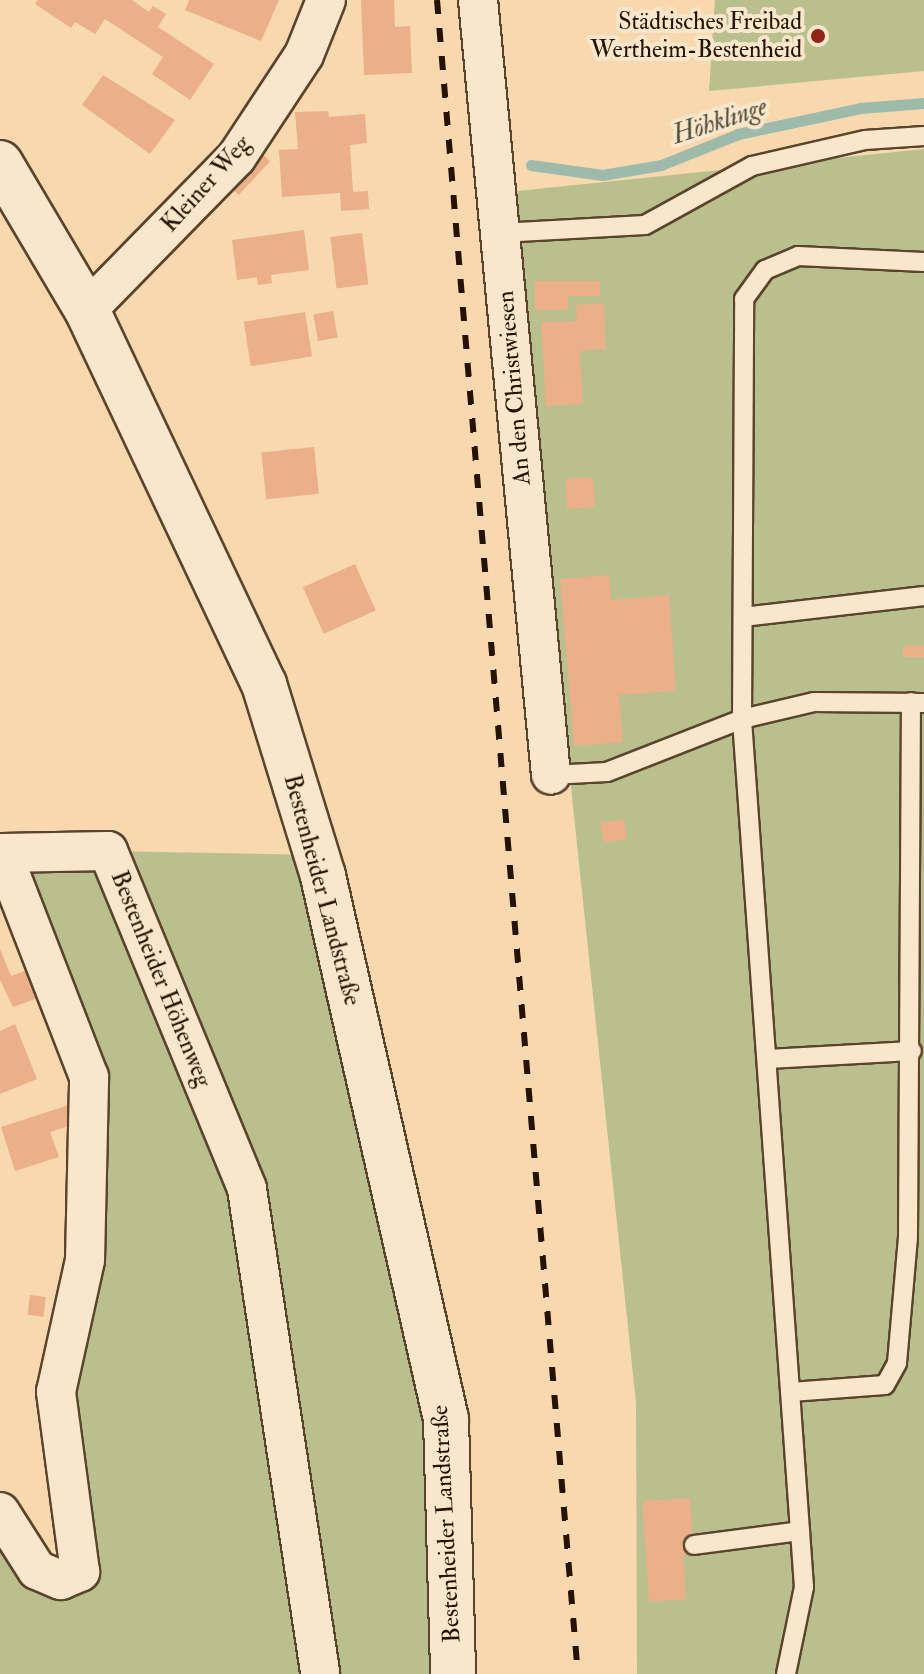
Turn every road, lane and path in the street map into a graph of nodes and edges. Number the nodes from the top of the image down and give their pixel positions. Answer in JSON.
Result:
{"nodes":[{"id":1,"x":326,"y":0,"type":"edge"},
{"id":2,"x":478,"y":0,"type":"edge"},
{"id":3,"x":924,"y":136,"type":"edge"},
{"id":4,"x":0,"y":163,"type":"edge"},
{"id":5,"x":500,"y":233,"type":"junction"},
{"id":6,"x":924,"y":262,"type":"edge"},
{"id":7,"x":87,"y":310,"type":"junction"},
{"id":8,"x":924,"y":596,"type":"edge"},
{"id":9,"x":743,"y":617,"type":"junction"},
{"id":10,"x":917,"y":702,"type":"edge"},
{"id":11,"x":742,"y":719,"type":"junction"},
{"id":12,"x":551,"y":775,"type":"joint"},
{"id":13,"x":1,"y":851,"type":"edge"},
{"id":14,"x":912,"y":1051,"type":"junction"},
{"id":15,"x":768,"y":1059,"type":"junction"},
{"id":16,"x":791,"y":1392,"type":"junction"},
{"id":17,"x":0,"y":1512,"type":"edge"},
{"id":18,"x":800,"y":1531,"type":"junction"},
{"id":19,"x":694,"y":1545,"type":"dead end"},
{"id":20,"x":320,"y":1674,"type":"edge"},
{"id":21,"x":453,"y":1674,"type":"edge"},
{"id":22,"x":786,"y":1674,"type":"edge"}],
"edges":[{"from":1,"to":7,"type":"street","name":"Kleiner Weg"},
{"from":2,"to":5,"type":"street","name":"An den Christwiesen"},
{"from":3,"to":5,"type":"lane"},
{"from":4,"to":7,"type":"main road","name":"Bestenheider Landstraße"},
{"from":5,"to":12,"type":"street","name":"An den Christwiesen"},
{"from":6,"to":9,"type":"lane"},
{"from":7,"to":21,"type":"main road","name":"Bestenheider Landstraße"},
{"from":8,"to":9,"type":"lane"},
{"from":9,"to":11,"type":"lane"},
{"from":10,"to":11,"type":"lane"},
{"from":10,"to":14,"type":"lane"},
{"from":11,"to":12,"type":"lane"},
{"from":11,"to":15,"type":"lane"},
{"from":13,"to":17,"type":"street","name":"Bestenheider Höhenweg"},
{"from":13,"to":20,"type":"street","name":"Bestenheider Höhenweg"},
{"from":14,"to":15,"type":"lane"},
{"from":14,"to":16,"type":"lane"},
{"from":15,"to":16,"type":"lane"},
{"from":16,"to":18,"type":"lane"},
{"from":18,"to":19,"type":"lane"},
{"from":18,"to":22,"type":"lane"}]}
